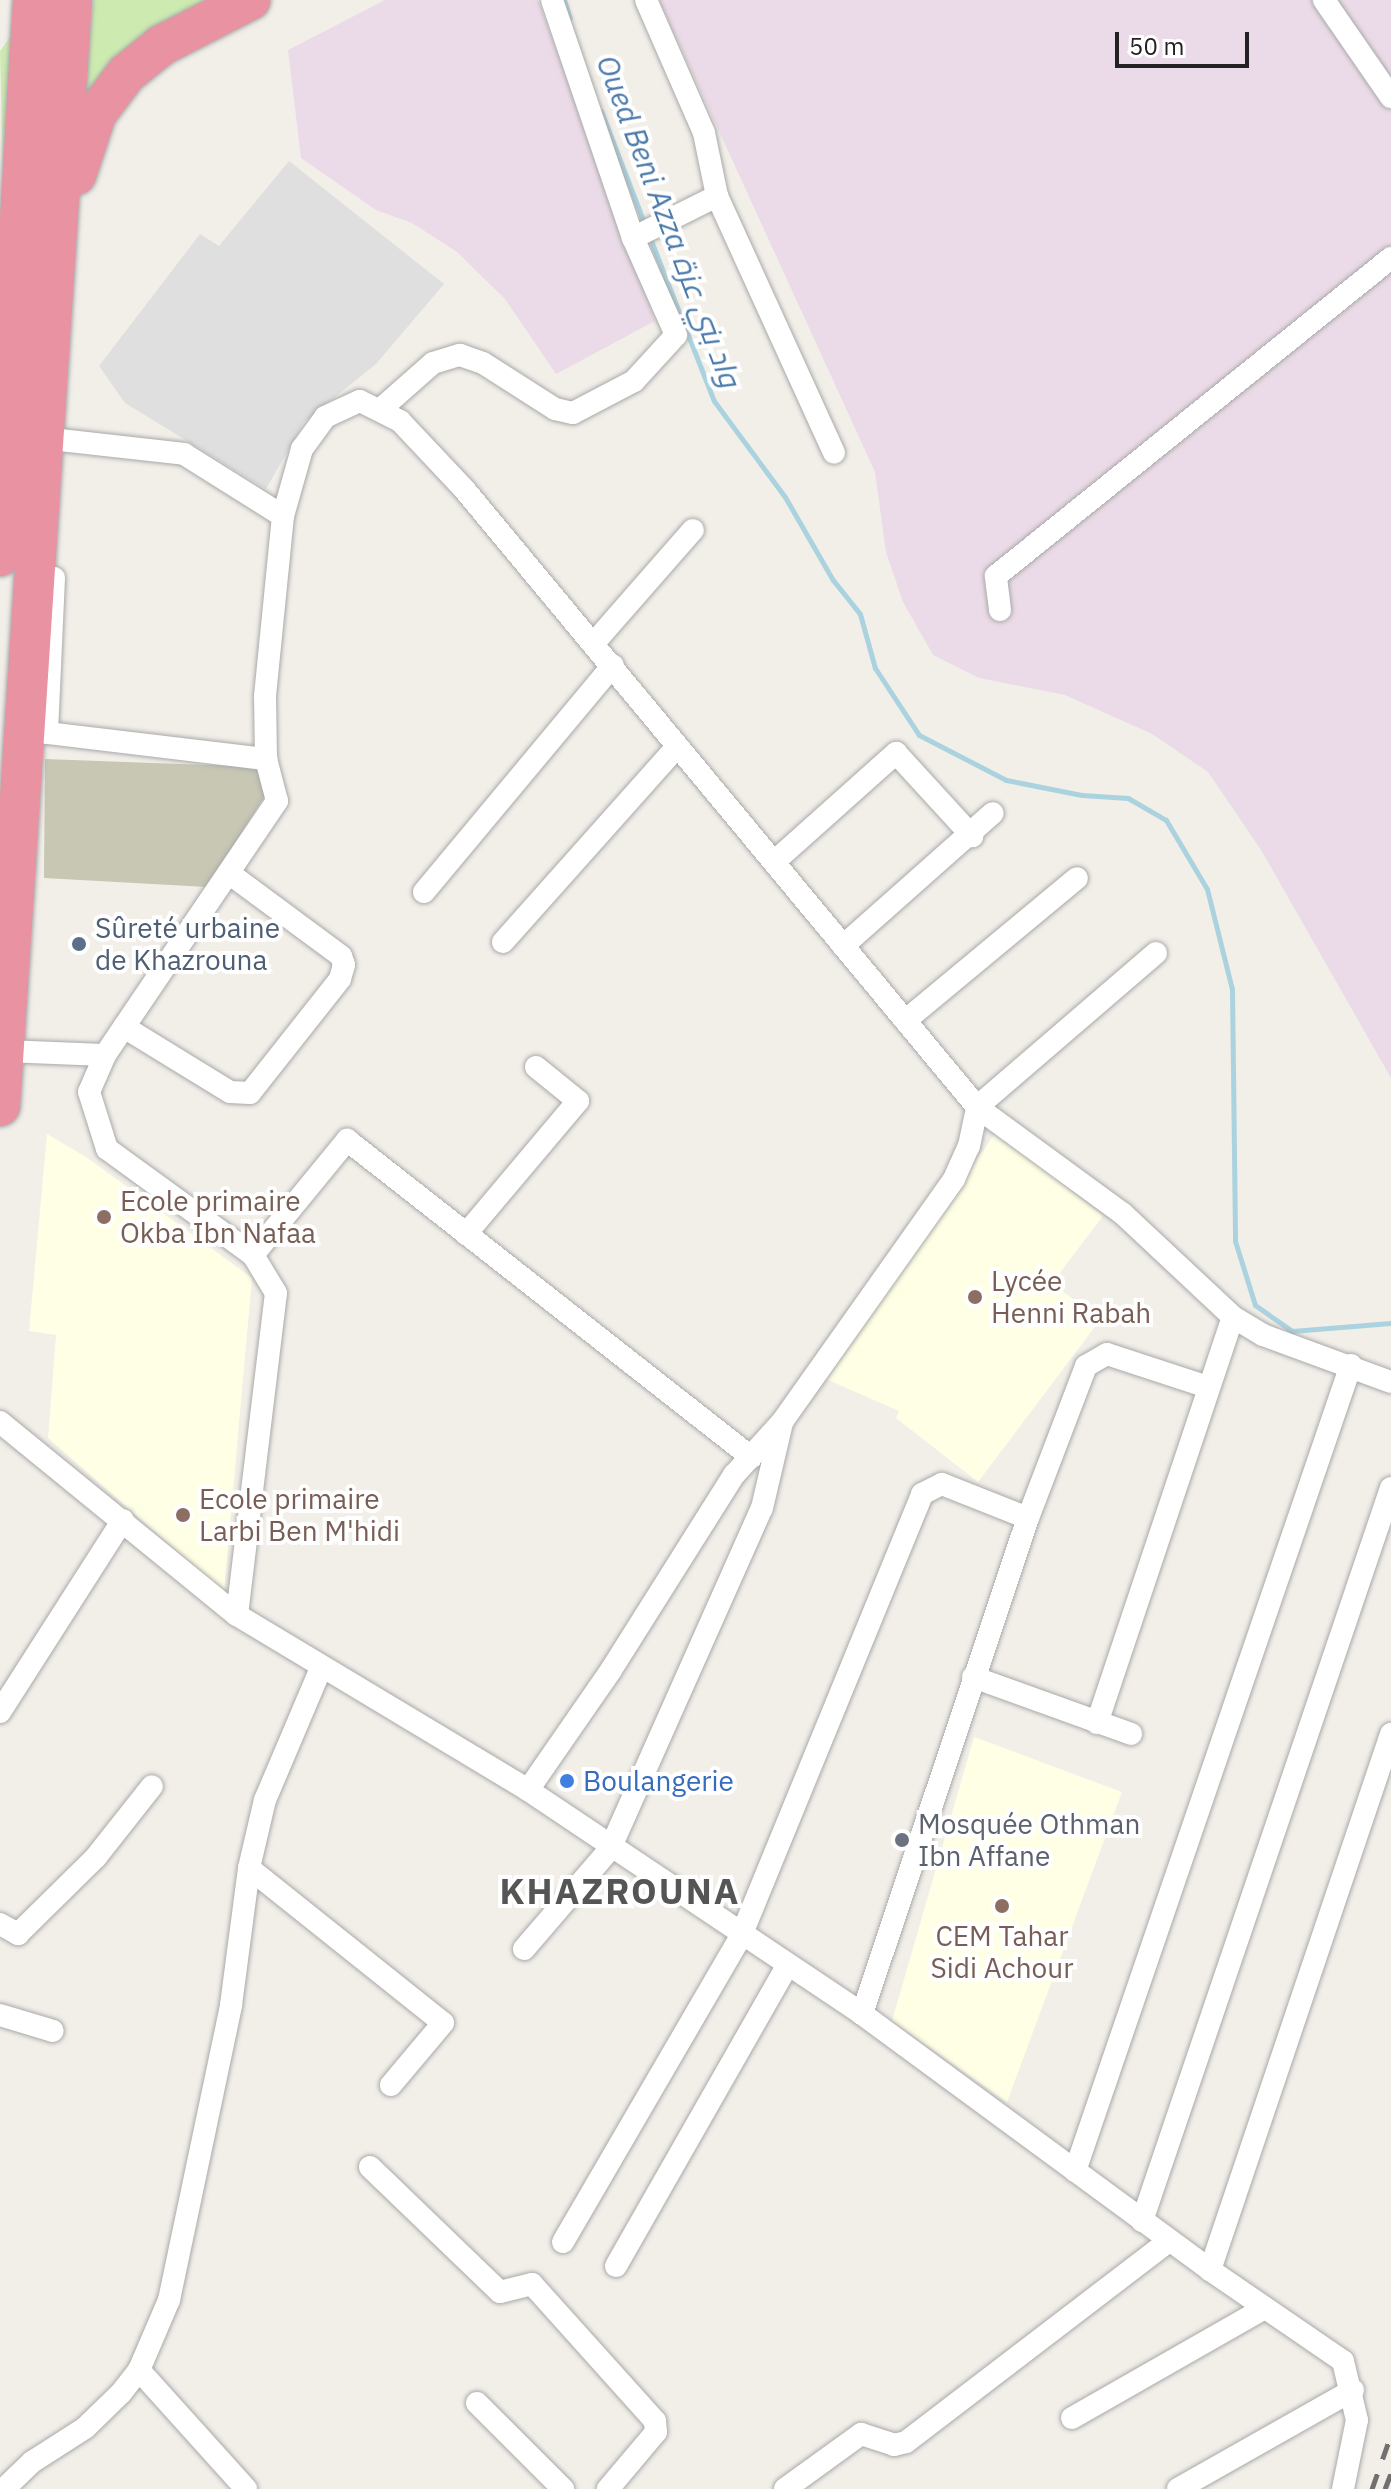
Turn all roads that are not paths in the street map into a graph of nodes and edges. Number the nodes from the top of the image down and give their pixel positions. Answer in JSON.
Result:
{"nodes":[{"id":1,"x":12,"y":0,"type":"edge"},
{"id":2,"x":33,"y":0,"type":"edge"},
{"id":3,"x":72,"y":0,"type":"edge"},
{"id":4,"x":250,"y":0,"type":"edge"},
{"id":5,"x":552,"y":0,"type":"edge"},
{"id":6,"x":646,"y":0,"type":"edge"},
{"id":7,"x":1324,"y":0,"type":"edge"},
{"id":8,"x":0,"y":24,"type":"edge"},
{"id":9,"x":1391,"y":97,"type":"edge"},
{"id":10,"x":717,"y":196,"type":"junction"},
{"id":11,"x":633,"y":238,"type":"junction"},
{"id":12,"x":1391,"y":258,"type":"edge"},
{"id":13,"x":31,"y":269,"type":"edge"},
{"id":14,"x":382,"y":408,"type":"junction"},
{"id":15,"x":60,"y":440,"type":"junction"},
{"id":16,"x":834,"y":453,"type":"dead end"},
{"id":17,"x":283,"y":516,"type":"junction"},
{"id":18,"x":693,"y":530,"type":"dead end"},
{"id":19,"x":0,"y":556,"type":"edge"},
{"id":20,"x":1000,"y":610,"type":"dead end"},
{"id":21,"x":594,"y":643,"type":"junction"},
{"id":22,"x":613,"y":665,"type":"junction"},
{"id":23,"x":677,"y":747,"type":"junction"},
{"id":24,"x":266,"y":759,"type":"junction"},
{"id":25,"x":993,"y":813,"type":"dead end"},
{"id":26,"x":972,"y":836,"type":"junction"},
{"id":27,"x":774,"y":862,"type":"junction"},
{"id":28,"x":229,"y":873,"type":"junction"},
{"id":29,"x":1077,"y":878,"type":"dead end"},
{"id":30,"x":424,"y":892,"type":"dead end"},
{"id":31,"x":503,"y":942,"type":"dead end"},
{"id":32,"x":843,"y":946,"type":"junction"},
{"id":33,"x":1156,"y":953,"type":"dead end"},
{"id":34,"x":906,"y":1020,"type":"junction"},
{"id":35,"x":124,"y":1027,"type":"junction"},
{"id":36,"x":4,"y":1051,"type":"junction"},
{"id":37,"x":105,"y":1055,"type":"junction"},
{"id":38,"x":536,"y":1067,"type":"dead end"},
{"id":39,"x":0,"y":1106,"type":"edge"},
{"id":40,"x":977,"y":1107,"type":"junction"},
{"id":41,"x":466,"y":1234,"type":"junction"},
{"id":42,"x":253,"y":1255,"type":"junction"},
{"id":43,"x":1233,"y":1317,"type":"junction"},
{"id":44,"x":1351,"y":1365,"type":"junction"},
{"id":45,"x":1391,"y":1382,"type":"edge"},
{"id":46,"x":1208,"y":1387,"type":"junction"},
{"id":47,"x":0,"y":1422,"type":"edge"},
{"id":48,"x":782,"y":1422,"type":"junction"},
{"id":49,"x":751,"y":1457,"type":"junction"},
{"id":50,"x":1391,"y":1488,"type":"edge"},
{"id":51,"x":1028,"y":1518,"type":"junction"},
{"id":52,"x":123,"y":1520,"type":"junction"},
{"id":53,"x":237,"y":1615,"type":"junction"},
{"id":54,"x":321,"y":1668,"type":"junction"},
{"id":55,"x":973,"y":1677,"type":"junction"},
{"id":56,"x":0,"y":1712,"type":"edge"},
{"id":57,"x":1097,"y":1723,"type":"junction"},
{"id":58,"x":1131,"y":1734,"type":"dead end"},
{"id":59,"x":1391,"y":1734,"type":"edge"},
{"id":60,"x":1384,"y":1782,"type":"edge"},
{"id":61,"x":152,"y":1786,"type":"dead end"},
{"id":62,"x":528,"y":1790,"type":"junction"},
{"id":63,"x":610,"y":1849,"type":"junction"},
{"id":64,"x":249,"y":1868,"type":"junction"},
{"id":65,"x":0,"y":1924,"type":"edge"},
{"id":66,"x":741,"y":1936,"type":"junction"},
{"id":67,"x":524,"y":1949,"type":"dead end"},
{"id":68,"x":787,"y":1966,"type":"junction"},
{"id":69,"x":862,"y":2014,"type":"junction"},
{"id":70,"x":0,"y":2015,"type":"edge"},
{"id":71,"x":53,"y":2031,"type":"dead end"},
{"id":72,"x":391,"y":2085,"type":"dead end"},
{"id":73,"x":370,"y":2167,"type":"dead end"},
{"id":74,"x":1075,"y":2171,"type":"junction"},
{"id":75,"x":1142,"y":2221,"type":"junction"},
{"id":76,"x":1169,"y":2241,"type":"junction"},
{"id":77,"x":563,"y":2242,"type":"dead end"},
{"id":78,"x":616,"y":2266,"type":"dead end"},
{"id":79,"x":1210,"y":2270,"type":"junction"},
{"id":80,"x":1263,"y":2309,"type":"junction"},
{"id":81,"x":139,"y":2370,"type":"junction"},
{"id":82,"x":1353,"y":2390,"type":"junction"},
{"id":83,"x":477,"y":2403,"type":"dead end"},
{"id":84,"x":1072,"y":2418,"type":"dead end"},
{"id":85,"x":4,"y":2489,"type":"edge"},
{"id":86,"x":246,"y":2489,"type":"edge"},
{"id":87,"x":563,"y":2489,"type":"edge"},
{"id":88,"x":608,"y":2489,"type":"edge"},
{"id":89,"x":785,"y":2489,"type":"edge"},
{"id":90,"x":1178,"y":2489,"type":"edge"},
{"id":91,"x":1343,"y":2489,"type":"edge"}],
"edges":[{"from":1,"to":8,"type":"highway"},
{"from":2,"to":13,"type":"highway"},
{"from":3,"to":13,"type":"highway"},
{"from":4,"to":13,"type":"highway"},
{"from":5,"to":11,"type":"street"},
{"from":6,"to":10,"type":"street"},
{"from":7,"to":9,"type":"street"},
{"from":10,"to":11,"type":"street"},
{"from":10,"to":16,"type":"street"},
{"from":11,"to":14,"type":"street"},
{"from":12,"to":20,"type":"street"},
{"from":13,"to":15,"type":"street"},
{"from":13,"to":19,"type":"highway"},
{"from":13,"to":36,"type":"highway"},
{"from":14,"to":17,"type":"street"},
{"from":14,"to":21,"type":"street"},
{"from":15,"to":17,"type":"street"},
{"from":15,"to":24,"type":"street"},
{"from":17,"to":24,"type":"street"},
{"from":18,"to":21,"type":"street"},
{"from":21,"to":22,"type":"street"},
{"from":22,"to":23,"type":"street"},
{"from":22,"to":30,"type":"street"},
{"from":23,"to":27,"type":"street"},
{"from":23,"to":31,"type":"street"},
{"from":24,"to":28,"type":"street"},
{"from":25,"to":26,"type":"street"},
{"from":26,"to":27,"type":"street"},
{"from":26,"to":32,"type":"street"},
{"from":27,"to":32,"type":"street"},
{"from":28,"to":35,"type":"street"},
{"from":28,"to":35,"type":"street"},
{"from":29,"to":34,"type":"street"},
{"from":32,"to":34,"type":"street"},
{"from":33,"to":40,"type":"street"},
{"from":34,"to":40,"type":"street"},
{"from":35,"to":37,"type":"street"},
{"from":36,"to":37,"type":"street"},
{"from":36,"to":39,"type":"highway"},
{"from":37,"to":42,"type":"street"},
{"from":38,"to":41,"type":"street"},
{"from":40,"to":43,"type":"street"},
{"from":40,"to":48,"type":"street"},
{"from":41,"to":42,"type":"street"},
{"from":41,"to":49,"type":"street"},
{"from":42,"to":53,"type":"street"},
{"from":43,"to":44,"type":"street"},
{"from":43,"to":46,"type":"street"},
{"from":44,"to":45,"type":"street"},
{"from":44,"to":74,"type":"street"},
{"from":46,"to":51,"type":"street"},
{"from":46,"to":57,"type":"street"},
{"from":47,"to":52,"type":"street"},
{"from":48,"to":49,"type":"street"},
{"from":48,"to":63,"type":"street"},
{"from":49,"to":62,"type":"street"},
{"from":50,"to":75,"type":"street"},
{"from":51,"to":55,"type":"street"},
{"from":51,"to":66,"type":"street"},
{"from":52,"to":53,"type":"street"},
{"from":52,"to":56,"type":"street"},
{"from":53,"to":54,"type":"street"},
{"from":54,"to":62,"type":"street"},
{"from":54,"to":64,"type":"street"},
{"from":55,"to":57,"type":"street"},
{"from":55,"to":69,"type":"street"},
{"from":57,"to":58,"type":"street"},
{"from":59,"to":60,"type":"street"},
{"from":60,"to":79,"type":"street"},
{"from":61,"to":65,"type":"street"},
{"from":62,"to":63,"type":"street"},
{"from":63,"to":66,"type":"street"},
{"from":63,"to":67,"type":"street"},
{"from":64,"to":72,"type":"street"},
{"from":64,"to":81,"type":"street"},
{"from":66,"to":68,"type":"street"},
{"from":66,"to":77,"type":"street"},
{"from":68,"to":69,"type":"street"},
{"from":68,"to":78,"type":"street"},
{"from":69,"to":74,"type":"street"},
{"from":70,"to":71,"type":"street"},
{"from":73,"to":88,"type":"street"},
{"from":74,"to":75,"type":"street"},
{"from":75,"to":76,"type":"street"},
{"from":76,"to":79,"type":"street"},
{"from":76,"to":89,"type":"street"},
{"from":79,"to":80,"type":"street"},
{"from":80,"to":82,"type":"street"},
{"from":80,"to":84,"type":"street"},
{"from":81,"to":85,"type":"street"},
{"from":81,"to":86,"type":"street"},
{"from":82,"to":90,"type":"street"},
{"from":82,"to":91,"type":"street"},
{"from":83,"to":87,"type":"street"}]}
